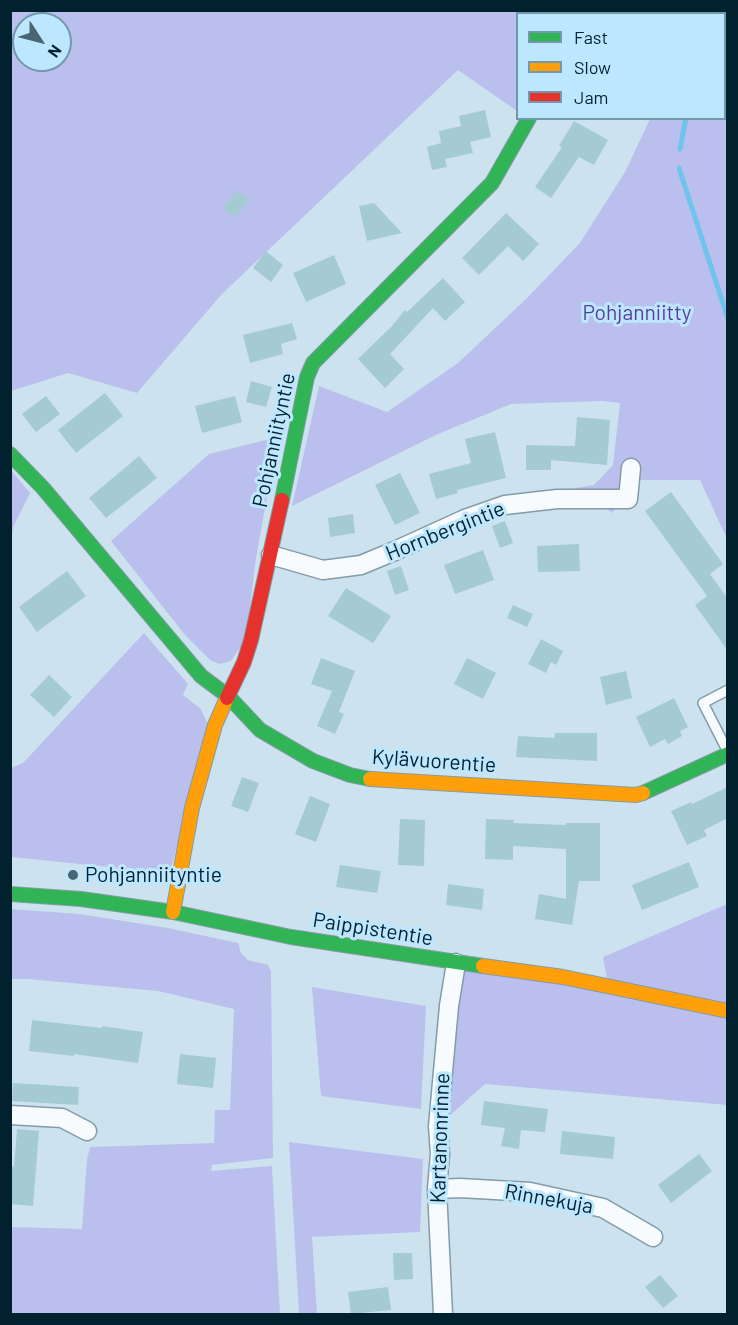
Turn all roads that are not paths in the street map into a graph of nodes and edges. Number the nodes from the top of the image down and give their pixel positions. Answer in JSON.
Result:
{"nodes":[{"id":1,"x":528,"y":120,"type":"edge"},
{"id":2,"x":10,"y":454,"type":"edge"},
{"id":3,"x":631,"y":468,"type":"dead end"},
{"id":4,"x":271,"y":555,"type":"junction"},
{"id":5,"x":728,"y":690,"type":"edge"},
{"id":6,"x":229,"y":697,"type":"junction"},
{"id":7,"x":728,"y":753,"type":"edge"},
{"id":8,"x":10,"y":894,"type":"edge"},
{"id":9,"x":172,"y":912,"type":"junction"},
{"id":10,"x":456,"y":963,"type":"junction"},
{"id":11,"x":728,"y":1011,"type":"edge"},
{"id":12,"x":10,"y":1115,"type":"edge"},
{"id":13,"x":87,"y":1131,"type":"dead end"},
{"id":14,"x":437,"y":1189,"type":"junction"},
{"id":15,"x":653,"y":1237,"type":"dead end"},
{"id":16,"x":443,"y":1314,"type":"edge"}],
"edges":[{"from":1,"to":4,"type":"street","name":"Pohjanniityntie"},
{"from":2,"to":6,"type":"street","name":"Kylävuorentie"},
{"from":3,"to":4,"type":"street","name":"Hornbergintie"},
{"from":4,"to":6,"type":"street","name":"Pohjanniityntie"},
{"from":5,"to":7,"type":"lane"},
{"from":6,"to":7,"type":"street","name":"Kylävuorentie"},
{"from":6,"to":9,"type":"street","name":"Pohjanniityntie"},
{"from":8,"to":9,"type":"street","name":"Paippistentie"},
{"from":9,"to":10,"type":"street","name":"Paippistentie"},
{"from":10,"to":11,"type":"street","name":"Paippistentie"},
{"from":10,"to":14,"type":"street","name":"Kartanonrinne"},
{"from":12,"to":13,"type":"street"},
{"from":14,"to":15,"type":"street","name":"Rinnekuja"},
{"from":14,"to":16,"type":"street","name":"Kartanonrinne"}]}
